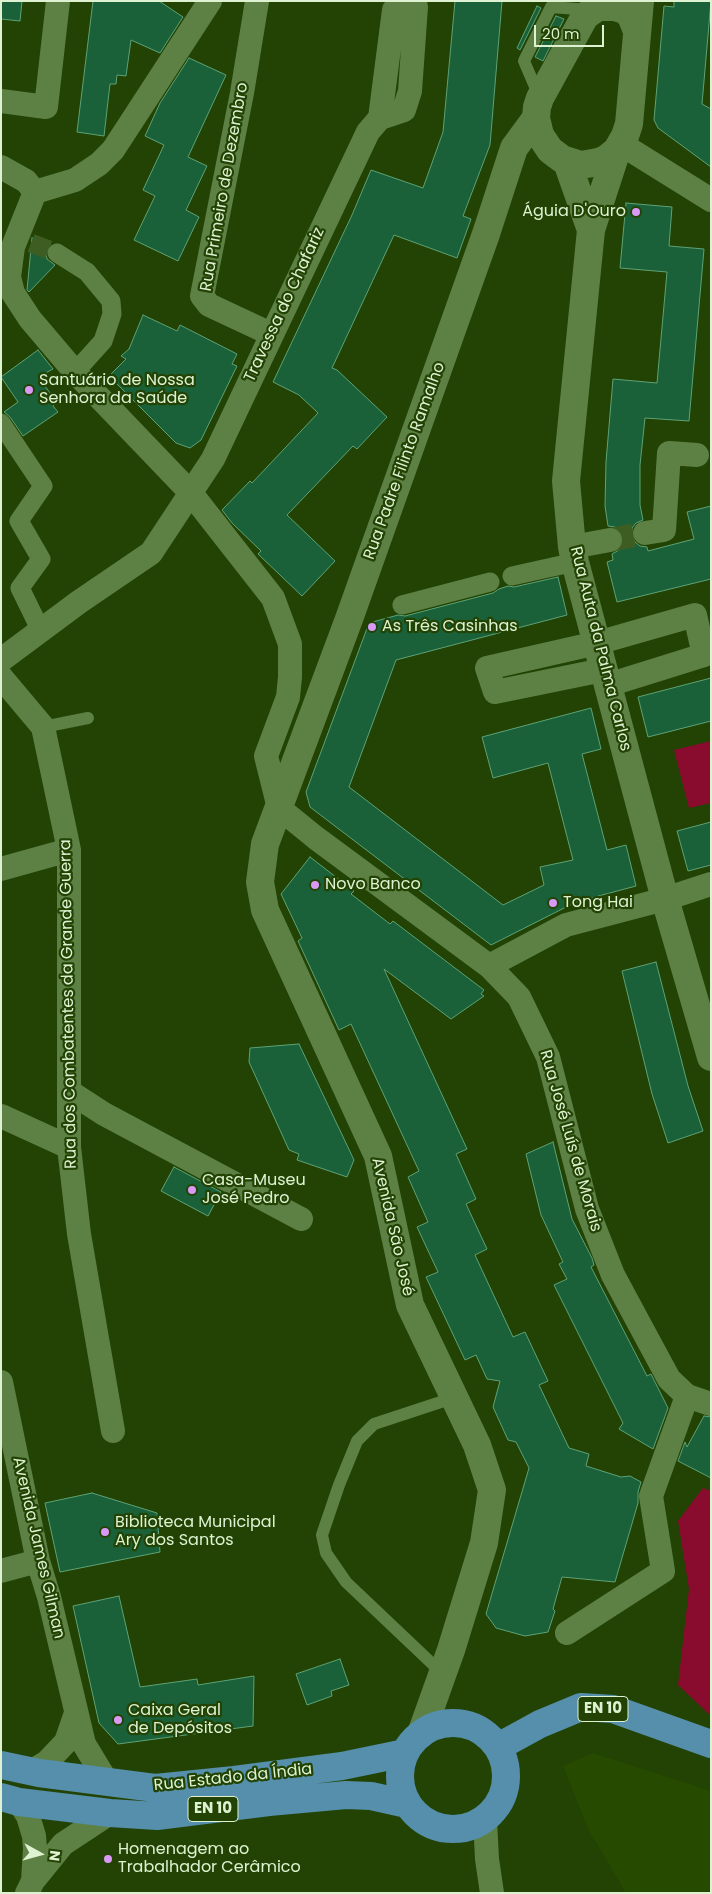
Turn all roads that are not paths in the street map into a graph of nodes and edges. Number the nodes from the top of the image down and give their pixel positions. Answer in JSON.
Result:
{"nodes":[{"id":1,"x":58,"y":1,"type":"edge"},
{"id":2,"x":210,"y":1,"type":"edge"},
{"id":3,"x":258,"y":1,"type":"edge"},
{"id":4,"x":640,"y":1,"type":"edge"},
{"id":5,"x":598,"y":6,"type":"edge"},
{"id":6,"x":637,"y":31,"type":"junction"},
{"id":7,"x":1,"y":101,"type":"edge"},
{"id":8,"x":538,"y":108,"type":"junction"},
{"id":9,"x":380,"y":118,"type":"dead end"},
{"id":10,"x":619,"y":147,"type":"junction"},
{"id":11,"x":567,"y":162,"type":"junction"},
{"id":12,"x":1,"y":167,"type":"edge"},
{"id":13,"x":35,"y":192,"type":"junction"},
{"id":14,"x":711,"y":200,"type":"edge"},
{"id":15,"x":591,"y":230,"type":"junction"},
{"id":16,"x":57,"y":253,"type":"tunnel mouth"},
{"id":17,"x":7,"y":297,"type":"edge"},
{"id":18,"x":271,"y":334,"type":"junction"},
{"id":19,"x":75,"y":372,"type":"junction"},
{"id":20,"x":1,"y":424,"type":"edge"},
{"id":21,"x":697,"y":454,"type":"dead end"},
{"id":22,"x":190,"y":492,"type":"junction"},
{"id":23,"x":645,"y":533,"type":"tunnel mouth"},
{"id":24,"x":610,"y":540,"type":"tunnel mouth"},
{"id":25,"x":574,"y":554,"type":"junction"},
{"id":26,"x":512,"y":576,"type":"dead end"},
{"id":27,"x":490,"y":582,"type":"dead end"},
{"id":28,"x":402,"y":605,"type":"dead end"},
{"id":29,"x":41,"y":631,"type":"junction"},
{"id":30,"x":596,"y":643,"type":"junction"},
{"id":31,"x":1,"y":660,"type":"edge"},
{"id":32,"x":1,"y":677,"type":"edge"},
{"id":33,"x":606,"y":677,"type":"junction"},
{"id":34,"x":88,"y":718,"type":"dead end"},
{"id":35,"x":43,"y":727,"type":"junction"},
{"id":36,"x":279,"y":808,"type":"junction"},
{"id":37,"x":69,"y":850,"type":"junction"},
{"id":38,"x":1,"y":869,"type":"edge"},
{"id":39,"x":711,"y":884,"type":"edge"},
{"id":40,"x":665,"y":899,"type":"junction"},
{"id":41,"x":489,"y":966,"type":"junction"},
{"id":42,"x":711,"y":1057,"type":"edge"},
{"id":43,"x":70,"y":1092,"type":"junction"},
{"id":44,"x":1,"y":1116,"type":"edge"},
{"id":45,"x":69,"y":1147,"type":"junction"},
{"id":46,"x":301,"y":1219,"type":"dead end"},
{"id":47,"x":1,"y":1382,"type":"edge"},
{"id":48,"x":687,"y":1396,"type":"junction"},
{"id":49,"x":453,"y":1398,"type":"junction"},
{"id":50,"x":711,"y":1404,"type":"edge"},
{"id":51,"x":113,"y":1431,"type":"dead end"},
{"id":52,"x":38,"y":1561,"type":"junction"},
{"id":53,"x":1,"y":1571,"type":"edge"},
{"id":54,"x":567,"y":1633,"type":"dead end"},
{"id":55,"x":447,"y":1662,"type":"junction"},
{"id":56,"x":76,"y":1713,"type":"junction"},
{"id":57,"x":413,"y":1743,"type":"junction"},
{"id":58,"x":711,"y":1744,"type":"edge"},
{"id":59,"x":498,"y":1747,"type":"junction"},
{"id":60,"x":1,"y":1765,"type":"edge"},
{"id":61,"x":32,"y":1772,"type":"junction"},
{"id":62,"x":107,"y":1782,"type":"junction"},
{"id":63,"x":10,"y":1800,"type":"edge"},
{"id":64,"x":407,"y":1804,"type":"junction"},
{"id":65,"x":110,"y":1813,"type":"junction"},
{"id":66,"x":485,"y":1820,"type":"junction"},
{"id":67,"x":26,"y":1889,"type":"edge"},
{"id":68,"x":492,"y":1893,"type":"edge"}],
"edges":[{"from":1,"to":7,"type":"street"},
{"from":2,"to":13,"type":"street"},
{"from":3,"to":18,"type":"street","name":"Rua Primeiro de Dezembro"},
{"from":4,"to":6,"type":"street","name":"Rua Auta da Palma Carlos"},
{"from":5,"to":6,"type":"street"},
{"from":5,"to":8,"type":"street","name":"Rua Padre Filinto Ramalho"},
{"from":6,"to":10,"type":"street","name":"Rua Auta da Palma Carlos"},
{"from":8,"to":11,"type":"street"},
{"from":8,"to":36,"type":"street","name":"Rua Padre Filinto Ramalho"},
{"from":9,"to":18,"type":"street","name":"Travessa do Chafariz"},
{"from":10,"to":11,"type":"street"},
{"from":10,"to":14,"type":"street"},
{"from":10,"to":15,"type":"street","name":"Rua Auta da Palma Carlos"},
{"from":11,"to":15,"type":"street","name":"Rua Auta da Palma Carlos"},
{"from":12,"to":13,"type":"street"},
{"from":13,"to":17,"type":"street"},
{"from":15,"to":25,"type":"street","name":"Rua Auta da Palma Carlos"},
{"from":16,"to":19,"type":"street"},
{"from":17,"to":19,"type":"street"},
{"from":18,"to":22,"type":"street","name":"Travessa do Chafariz"},
{"from":19,"to":22,"type":"street"},
{"from":20,"to":29,"type":"street"},
{"from":21,"to":23,"type":"street"},
{"from":22,"to":29,"type":"street","name":"Travessa do Chafariz"},
{"from":22,"to":36,"type":"street"},
{"from":24,"to":25,"type":"street"},
{"from":25,"to":26,"type":"street"},
{"from":25,"to":30,"type":"street","name":"Rua Auta da Palma Carlos"},
{"from":27,"to":28,"type":"street"},
{"from":29,"to":31,"type":"street","name":"Travessa do Chafariz"},
{"from":30,"to":33,"type":"street","name":"Rua Auta da Palma Carlos"},
{"from":30,"to":33,"type":"street"},
{"from":30,"to":33,"type":"street"},
{"from":32,"to":35,"type":"street"},
{"from":33,"to":40,"type":"street","name":"Rua Auta da Palma Carlos"},
{"from":34,"to":35,"type":"lane"},
{"from":35,"to":37,"type":"street","name":"Rua dos Combatentes da Grande Guerra"},
{"from":36,"to":41,"type":"street","name":"Rua José Luís de Morais"},
{"from":36,"to":49,"type":"street","name":"Avenida São José"},
{"from":37,"to":38,"type":"street"},
{"from":37,"to":43,"type":"street","name":"Rua dos Combatentes da Grande Guerra"},
{"from":39,"to":40,"type":"street"},
{"from":40,"to":41,"type":"street"},
{"from":40,"to":42,"type":"street","name":"Rua Auta da Palma Carlos"},
{"from":41,"to":48,"type":"street","name":"Rua José Luís de Morais"},
{"from":43,"to":45,"type":"street","name":"Rua dos Combatentes da Grande Guerra"},
{"from":43,"to":46,"type":"street"},
{"from":44,"to":45,"type":"street"},
{"from":45,"to":51,"type":"street","name":"Rua dos Combatentes da Grande Guerra"},
{"from":47,"to":52,"type":"street","name":"Avenida James Gilman"},
{"from":48,"to":50,"type":"street","name":"Rua José Luís de Morais"},
{"from":48,"to":54,"type":"street"},
{"from":49,"to":55,"type":"street","name":"Avenida São José"},
{"from":49,"to":55,"type":"lane"},
{"from":52,"to":53,"type":"street"},
{"from":52,"to":56,"type":"street","name":"Avenida James Gilman"},
{"from":55,"to":57,"type":"street","name":"Avenida São José"},
{"from":56,"to":61,"type":"street"},
{"from":56,"to":62,"type":"street","name":"Avenida James Gilman"},
{"from":57,"to":59,"type":"main road","number":"EN 10"},
{"from":57,"to":62,"type":"main road","name":"Rua Estado da Índia","number":"EN 10"},
{"from":57,"to":64,"type":"main road"},
{"from":58,"to":59,"type":"main road","number":"EN 10"},
{"from":59,"to":66,"type":"main road","number":"EN 10"},
{"from":60,"to":61,"type":"main road","name":"Rua Estado da Índia","number":"EN 10"},
{"from":61,"to":62,"type":"main road","name":"Rua Estado da Índia","number":"EN 10"},
{"from":63,"to":65,"type":"main road","name":"Rua Estado da Índia","number":"EN 10"},
{"from":63,"to":67,"type":"street"},
{"from":64,"to":65,"type":"main road","name":"Rua Estado da Índia","number":"EN 10"},
{"from":64,"to":66,"type":"main road"},
{"from":65,"to":67,"type":"street"},
{"from":66,"to":68,"type":"street"}]}
